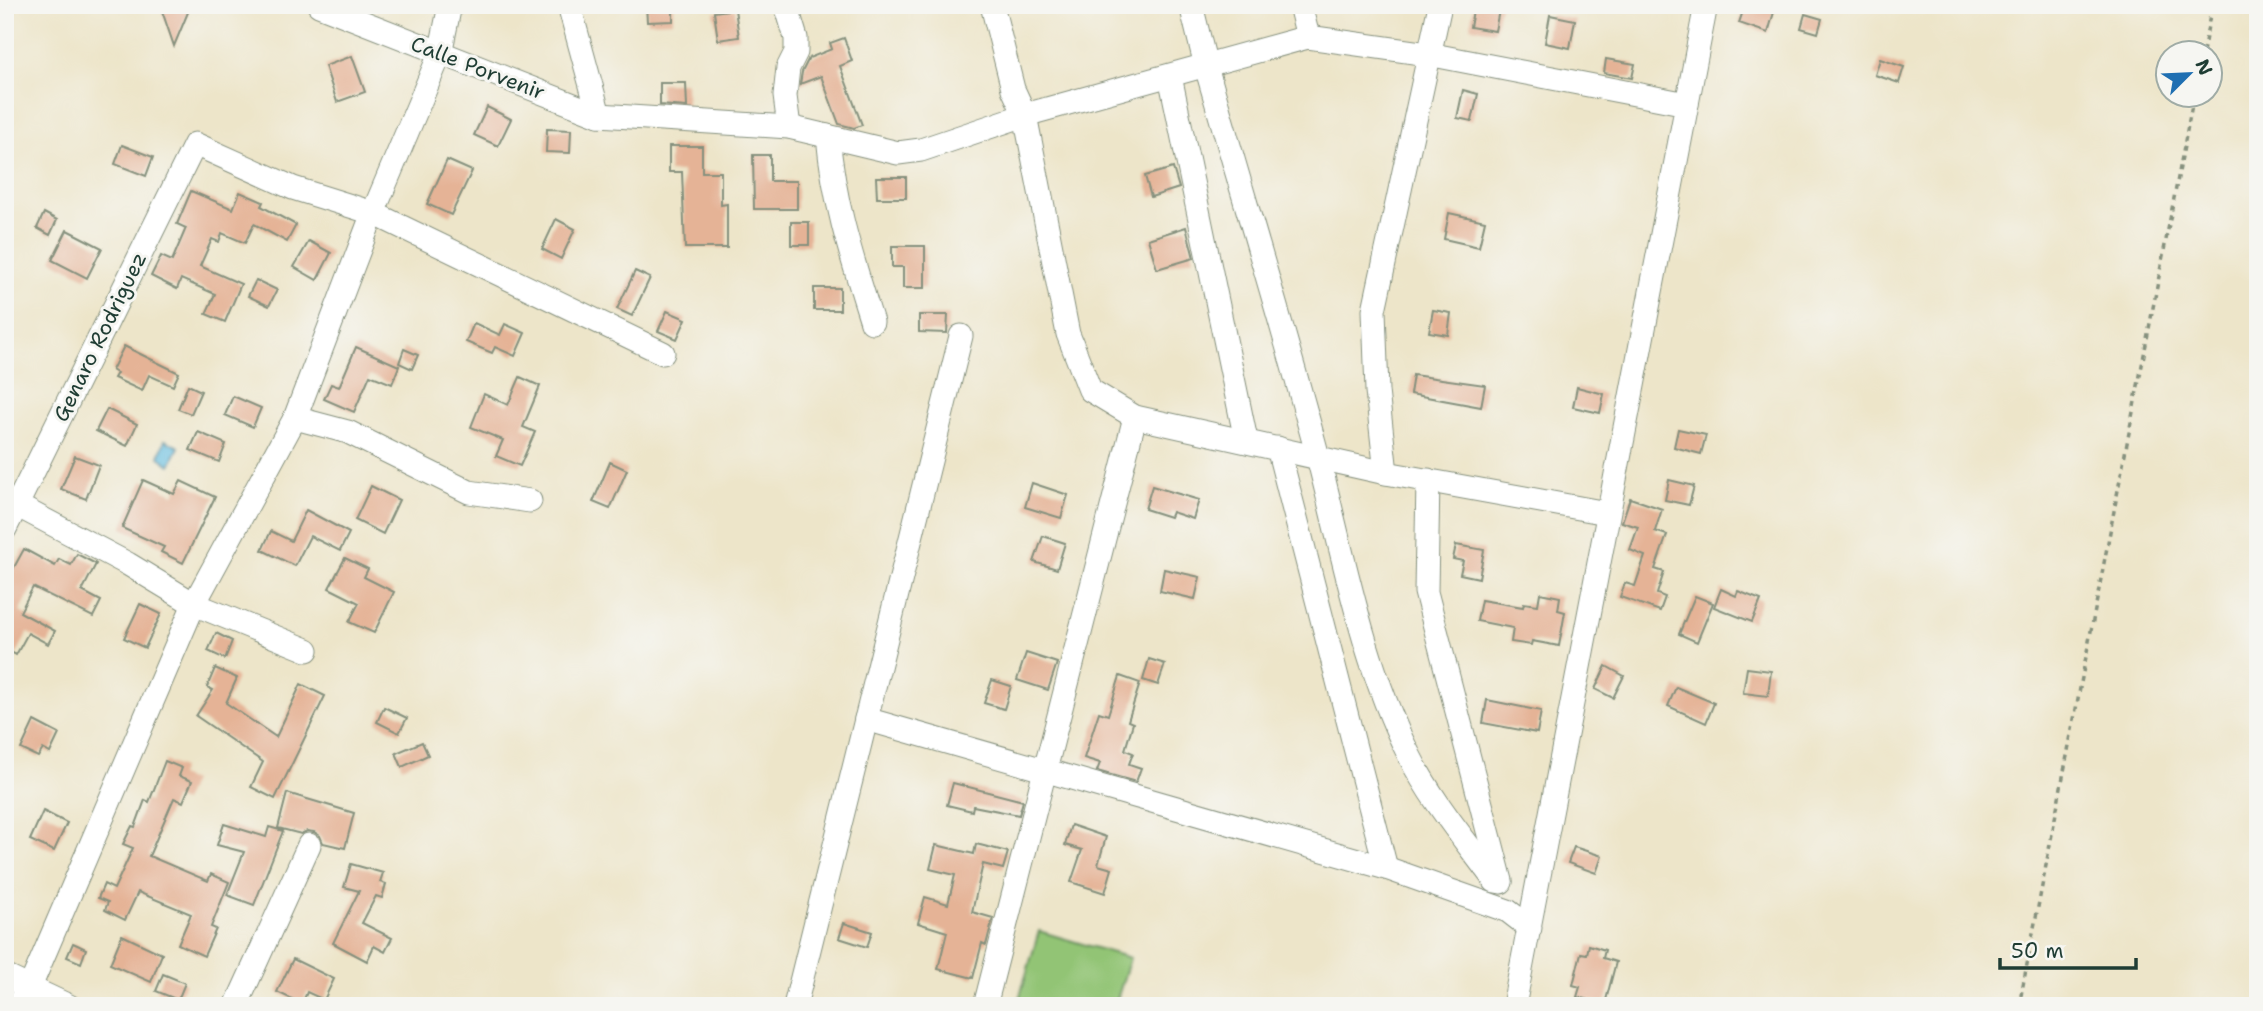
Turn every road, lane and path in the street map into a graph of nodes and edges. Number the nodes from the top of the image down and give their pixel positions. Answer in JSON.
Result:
{"nodes":[{"id":1,"x":319,"y":5,"type":"edge"},
{"id":2,"x":450,"y":5,"type":"edge"},
{"id":3,"x":569,"y":5,"type":"edge"},
{"id":4,"x":786,"y":5,"type":"edge"},
{"id":5,"x":992,"y":5,"type":"edge"},
{"id":6,"x":1191,"y":5,"type":"edge"},
{"id":7,"x":1300,"y":5,"type":"edge"},
{"id":8,"x":1440,"y":5,"type":"edge"},
{"id":9,"x":1706,"y":5,"type":"edge"},
{"id":10,"x":2212,"y":5,"type":"edge"},
{"id":11,"x":1308,"y":37,"type":"junction"},
{"id":12,"x":2206,"y":38,"type":"edge"},
{"id":13,"x":440,"y":54,"type":"junction"},
{"id":14,"x":1428,"y":54,"type":"junction"},
{"id":15,"x":1206,"y":66,"type":"junction"},
{"id":16,"x":1170,"y":76,"type":"junction"},
{"id":17,"x":1687,"y":104,"type":"junction"},
{"id":18,"x":2191,"y":108,"type":"edge"},
{"id":19,"x":599,"y":115,"type":"junction"},
{"id":20,"x":1025,"y":115,"type":"junction"},
{"id":21,"x":789,"y":127,"type":"junction"},
{"id":22,"x":828,"y":136,"type":"junction"},
{"id":23,"x":373,"y":213,"type":"junction"},
{"id":24,"x":872,"y":322,"type":"dead end"},
{"id":25,"x":961,"y":336,"type":"dead end"},
{"id":26,"x":663,"y":353,"type":"dead end"},
{"id":27,"x":1135,"y":417,"type":"junction"},
{"id":28,"x":296,"y":418,"type":"junction"},
{"id":29,"x":1246,"y":440,"type":"junction"},
{"id":30,"x":1278,"y":448,"type":"junction"},
{"id":31,"x":1318,"y":457,"type":"junction"},
{"id":32,"x":1386,"y":473,"type":"junction"},
{"id":33,"x":1428,"y":480,"type":"junction"},
{"id":34,"x":530,"y":501,"type":"dead end"},
{"id":35,"x":11,"y":502,"type":"edge"},
{"id":36,"x":1607,"y":513,"type":"junction"},
{"id":37,"x":5,"y":529,"type":"edge"},
{"id":38,"x":194,"y":604,"type":"junction"},
{"id":39,"x":307,"y":650,"type":"dead end"},
{"id":40,"x":866,"y":719,"type":"junction"},
{"id":41,"x":1045,"y":770,"type":"junction"},
{"id":42,"x":309,"y":845,"type":"dead end"},
{"id":43,"x":1386,"y":868,"type":"junction"},
{"id":44,"x":1501,"y":882,"type":"junction"},
{"id":45,"x":1508,"y":911,"type":"junction"},
{"id":46,"x":1530,"y":928,"type":"junction"},
{"id":47,"x":5,"y":976,"type":"edge"},
{"id":48,"x":23,"y":996,"type":"edge"},
{"id":49,"x":69,"y":1006,"type":"edge"},
{"id":50,"x":236,"y":1006,"type":"edge"},
{"id":51,"x":794,"y":1006,"type":"edge"},
{"id":52,"x":985,"y":1006,"type":"edge"},
{"id":53,"x":1514,"y":1006,"type":"edge"},
{"id":54,"x":2020,"y":1006,"type":"edge"}],
"edges":[{"from":1,"to":13,"type":"street","name":"Calle Porvenir"},
{"from":2,"to":13,"type":"street"},
{"from":3,"to":19,"type":"street"},
{"from":4,"to":21,"type":"street"},
{"from":5,"to":20,"type":"street"},
{"from":6,"to":15,"type":"street"},
{"from":7,"to":11,"type":"street"},
{"from":8,"to":14,"type":"street"},
{"from":9,"to":17,"type":"street"},
{"from":10,"to":12,"type":"path"},
{"from":11,"to":14,"type":"street"},
{"from":11,"to":15,"type":"street","name":"Calle Porvenir"},
{"from":13,"to":19,"type":"street","name":"Calle Porvenir"},
{"from":13,"to":23,"type":"street"},
{"from":14,"to":17,"type":"street"},
{"from":14,"to":32,"type":"street"},
{"from":15,"to":16,"type":"street","name":"Calle Porvenir"},
{"from":15,"to":31,"type":"street"},
{"from":16,"to":20,"type":"street","name":"Calle Porvenir"},
{"from":16,"to":29,"type":"street"},
{"from":17,"to":36,"type":"street"},
{"from":18,"to":54,"type":"path"},
{"from":19,"to":21,"type":"street","name":"Calle Porvenir"},
{"from":20,"to":22,"type":"street","name":"Calle Porvenir"},
{"from":20,"to":27,"type":"street"},
{"from":21,"to":22,"type":"street","name":"Calle Porvenir"},
{"from":22,"to":24,"type":"street"},
{"from":23,"to":26,"type":"street"},
{"from":23,"to":28,"type":"street"},
{"from":23,"to":35,"type":"street","name":"Genaro Rodriguez"},
{"from":25,"to":40,"type":"street"},
{"from":27,"to":29,"type":"street"},
{"from":27,"to":41,"type":"street"},
{"from":28,"to":34,"type":"street"},
{"from":28,"to":38,"type":"street"},
{"from":29,"to":30,"type":"street"},
{"from":30,"to":31,"type":"street"},
{"from":30,"to":43,"type":"street"},
{"from":31,"to":32,"type":"street"},
{"from":31,"to":44,"type":"street"},
{"from":32,"to":33,"type":"street"},
{"from":33,"to":36,"type":"street"},
{"from":33,"to":44,"type":"street"},
{"from":35,"to":37,"type":"street","name":"Genaro Rodriguez"},
{"from":35,"to":38,"type":"street"},
{"from":36,"to":46,"type":"street"},
{"from":38,"to":39,"type":"street"},
{"from":38,"to":48,"type":"street"},
{"from":40,"to":41,"type":"street"},
{"from":40,"to":51,"type":"street"},
{"from":41,"to":43,"type":"street"},
{"from":41,"to":52,"type":"street"},
{"from":42,"to":50,"type":"street"},
{"from":43,"to":45,"type":"street"},
{"from":44,"to":45,"type":"street"},
{"from":45,"to":46,"type":"street"},
{"from":46,"to":53,"type":"street"},
{"from":47,"to":48,"type":"street"},
{"from":48,"to":49,"type":"street"}]}
